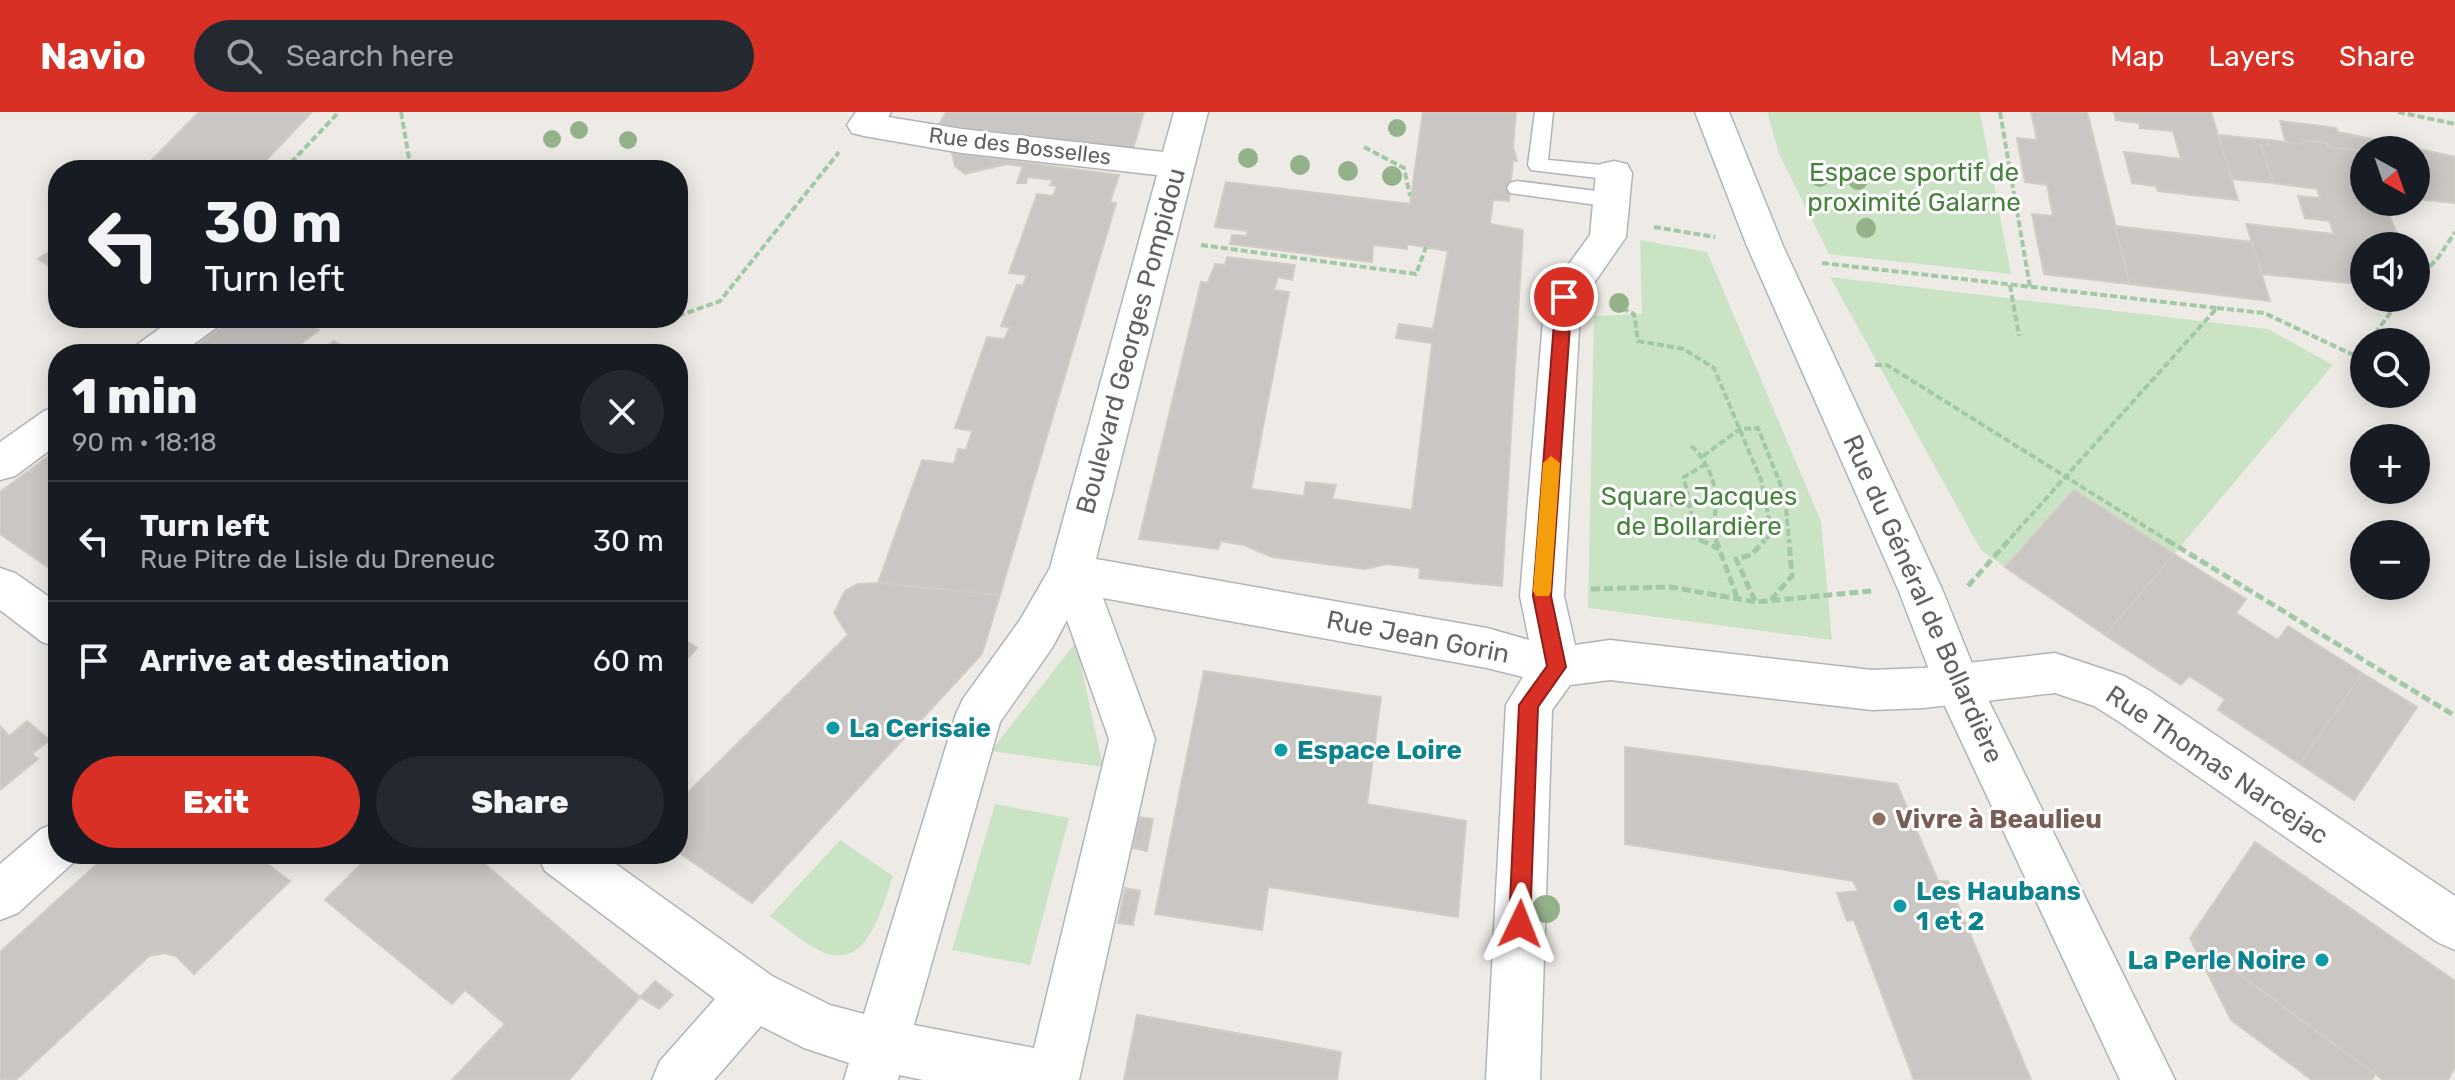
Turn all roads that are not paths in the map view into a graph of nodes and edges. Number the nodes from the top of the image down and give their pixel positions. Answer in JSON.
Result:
{"nodes":[{"id":1,"x":1191,"y":112,"type":"edge"},
{"id":2,"x":1544,"y":112,"type":"edge"},
{"id":3,"x":1712,"y":112,"type":"edge"},
{"id":4,"x":869,"y":119,"type":"edge"},
{"id":5,"x":1176,"y":165,"type":"junction"},
{"id":6,"x":1517,"y":188,"type":"dead end"},
{"id":7,"x":1612,"y":198,"type":"junction"},
{"id":8,"x":188,"y":328,"type":"edge"},
{"id":9,"x":166,"y":344,"type":"edge"},
{"id":10,"x":48,"y":429,"type":"edge"},
{"id":11,"x":0,"y":464,"type":"edge"},
{"id":12,"x":1071,"y":571,"type":"junction"},
{"id":13,"x":0,"y":586,"type":"edge"},
{"id":14,"x":48,"y":621,"type":"edge"},
{"id":15,"x":1557,"y":667,"type":"junction"},
{"id":16,"x":1958,"y":685,"type":"junction"},
{"id":17,"x":48,"y":854,"type":"edge"},
{"id":18,"x":576,"y":864,"type":"edge"},
{"id":19,"x":0,"y":896,"type":"edge"},
{"id":20,"x":2455,"y":925,"type":"edge"},
{"id":21,"x":754,"y":994,"type":"junction"},
{"id":22,"x":876,"y":1062,"type":"edge"},
{"id":23,"x":679,"y":1080,"type":"edge"},
{"id":24,"x":1052,"y":1080,"type":"edge"},
{"id":25,"x":1513,"y":1080,"type":"edge"},
{"id":26,"x":2148,"y":1080,"type":"edge"}],
"edges":[{"from":1,"to":5,"type":"street","name":"Boulevard Georges Pompidou"},
{"from":2,"to":7,"type":"lane"},
{"from":3,"to":16,"type":"street","name":"Rue du Général de Bollardière"},
{"from":4,"to":5,"type":"street","name":"Rue des Bosselles"},
{"from":5,"to":12,"type":"street","name":"Boulevard Georges Pompidou"},
{"from":6,"to":7,"type":"lane"},
{"from":7,"to":15,"type":"street"},
{"from":8,"to":9,"type":"street"},
{"from":10,"to":11,"type":"street"},
{"from":12,"to":15,"type":"street","name":"Rue Jean Gorin"},
{"from":12,"to":22,"type":"street","name":"Boulevard Georges Pompidou"},
{"from":12,"to":24,"type":"street"},
{"from":13,"to":14,"type":"street"},
{"from":15,"to":16,"type":"street","name":"Rue Jean Gorin"},
{"from":15,"to":25,"type":"street"},
{"from":16,"to":20,"type":"street","name":"Rue Thomas Narcejac"},
{"from":16,"to":26,"type":"street","name":"Rue du Général de Bollardière"},
{"from":17,"to":19,"type":"street"},
{"from":18,"to":21,"type":"street"},
{"from":21,"to":22,"type":"street"},
{"from":21,"to":23,"type":"street"},
{"from":22,"to":24,"type":"street"}]}
